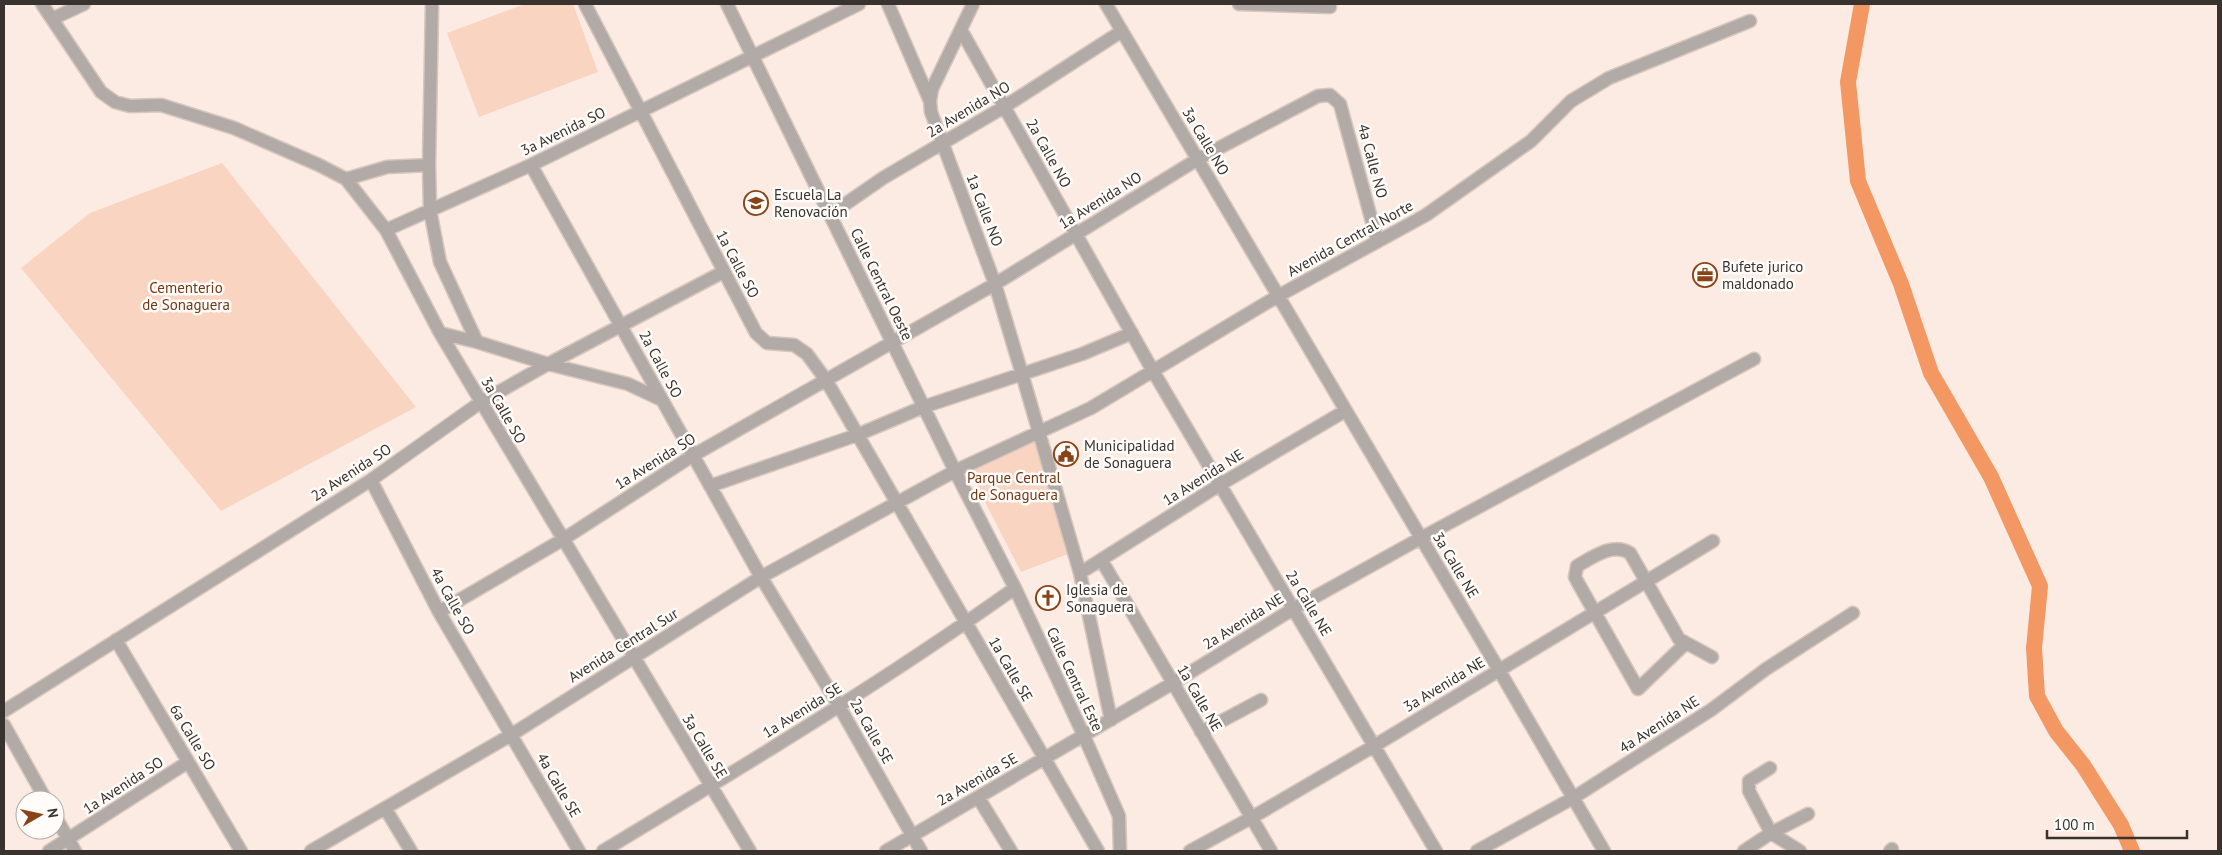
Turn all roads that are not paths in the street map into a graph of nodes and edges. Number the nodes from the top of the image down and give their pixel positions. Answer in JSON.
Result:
{"nodes":[{"id":1,"x":42,"y":4,"type":"edge"},
{"id":2,"x":84,"y":4,"type":"edge"},
{"id":3,"x":432,"y":4,"type":"edge"},
{"id":4,"x":585,"y":4,"type":"edge"},
{"id":5,"x":727,"y":4,"type":"edge"},
{"id":6,"x":859,"y":4,"type":"edge"},
{"id":7,"x":888,"y":4,"type":"edge"},
{"id":8,"x":973,"y":4,"type":"edge"},
{"id":9,"x":1106,"y":4,"type":"edge"},
{"id":10,"x":1238,"y":4,"type":"edge"},
{"id":11,"x":1329,"y":4,"type":"edge"},
{"id":12,"x":52,"y":19,"type":"junction"},
{"id":13,"x":1750,"y":21,"type":"dead end"},
{"id":14,"x":961,"y":30,"type":"junction"},
{"id":15,"x":1122,"y":31,"type":"junction"},
{"id":16,"x":752,"y":56,"type":"junction"},
{"id":17,"x":1330,"y":95,"type":"joint"},
{"id":18,"x":930,"y":101,"type":"junction"},
{"id":19,"x":1004,"y":106,"type":"junction"},
{"id":20,"x":641,"y":110,"type":"junction"},
{"id":21,"x":942,"y":143,"type":"junction"},
{"id":22,"x":1198,"y":159,"type":"junction"},
{"id":23,"x":429,"y":165,"type":"junction"},
{"id":24,"x":531,"y":165,"type":"junction"},
{"id":25,"x":346,"y":179,"type":"junction"},
{"id":26,"x":430,"y":210,"type":"junction"},
{"id":27,"x":831,"y":214,"type":"junction"},
{"id":28,"x":386,"y":230,"type":"junction"},
{"id":29,"x":1076,"y":234,"type":"junction"},
{"id":30,"x":1378,"y":240,"type":"junction"},
{"id":31,"x":724,"y":272,"type":"junction"},
{"id":32,"x":995,"y":284,"type":"junction"},
{"id":33,"x":1278,"y":296,"type":"junction"},
{"id":34,"x":622,"y":326,"type":"junction"},
{"id":35,"x":440,"y":333,"type":"junction"},
{"id":36,"x":1132,"y":334,"type":"junction"},
{"id":37,"x":476,"y":342,"type":"junction"},
{"id":38,"x":892,"y":344,"type":"junction"},
{"id":39,"x":1754,"y":359,"type":"dead end"},
{"id":40,"x":548,"y":364,"type":"junction"},
{"id":41,"x":1153,"y":372,"type":"junction"},
{"id":42,"x":1022,"y":374,"type":"junction"},
{"id":43,"x":826,"y":380,"type":"junction"},
{"id":44,"x":662,"y":400,"type":"junction"},
{"id":45,"x":481,"y":402,"type":"junction"},
{"id":46,"x":923,"y":407,"type":"junction"},
{"id":47,"x":1345,"y":411,"type":"junction"},
{"id":48,"x":1039,"y":432,"type":"junction"},
{"id":49,"x":857,"y":435,"type":"junction"},
{"id":50,"x":692,"y":456,"type":"junction"},
{"id":51,"x":954,"y":471,"type":"junction"},
{"id":52,"x":371,"y":480,"type":"junction"},
{"id":53,"x":1221,"y":484,"type":"junction"},
{"id":54,"x":710,"y":486,"type":"junction"},
{"id":55,"x":896,"y":503,"type":"junction"},
{"id":56,"x":1421,"y":538,"type":"junction"},
{"id":57,"x":562,"y":540,"type":"junction"},
{"id":58,"x":1713,"y":542,"type":"dead end"},
{"id":59,"x":1102,"y":561,"type":"junction"},
{"id":60,"x":1080,"y":573,"type":"junction"},
{"id":61,"x":761,"y":578,"type":"junction"},
{"id":62,"x":1646,"y":581,"type":"junction"},
{"id":63,"x":1014,"y":588,"type":"junction"},
{"id":64,"x":1294,"y":609,"type":"junction"},
{"id":65,"x":439,"y":612,"type":"junction"},
{"id":66,"x":1594,"y":613,"type":"junction"},
{"id":67,"x":1853,"y":614,"type":"dead end"},
{"id":68,"x":966,"y":623,"type":"junction"},
{"id":69,"x":116,"y":640,"type":"junction"},
{"id":70,"x":1686,"y":643,"type":"junction"},
{"id":71,"x":633,"y":657,"type":"junction"},
{"id":72,"x":1712,"y":657,"type":"dead end"},
{"id":73,"x":1499,"y":670,"type":"junction"},
{"id":74,"x":1173,"y":683,"type":"junction"},
{"id":75,"x":1262,"y":700,"type":"dead end"},
{"id":76,"x":839,"y":706,"type":"junction"},
{"id":77,"x":4,"y":711,"type":"edge"},
{"id":78,"x":1111,"y":720,"type":"junction"},
{"id":79,"x":4,"y":725,"type":"edge"},
{"id":80,"x":1201,"y":732,"type":"junction"},
{"id":81,"x":511,"y":735,"type":"junction"},
{"id":82,"x":1084,"y":736,"type":"junction"},
{"id":83,"x":1374,"y":746,"type":"junction"},
{"id":84,"x":1044,"y":759,"type":"junction"},
{"id":85,"x":188,"y":762,"type":"junction"},
{"id":86,"x":1770,"y":768,"type":"dead end"},
{"id":87,"x":710,"y":786,"type":"junction"},
{"id":88,"x":40,"y":790,"type":"edge"},
{"id":89,"x":978,"y":797,"type":"junction"},
{"id":90,"x":1572,"y":798,"type":"junction"},
{"id":91,"x":385,"y":808,"type":"junction"},
{"id":92,"x":1808,"y":814,"type":"dead end"},
{"id":93,"x":1251,"y":818,"type":"junction"},
{"id":94,"x":1771,"y":833,"type":"junction"},
{"id":95,"x":65,"y":834,"type":"edge"},
{"id":96,"x":912,"y":836,"type":"junction"},
{"id":97,"x":68,"y":839,"type":"junction"},
{"id":98,"x":49,"y":851,"type":"edge"},
{"id":99,"x":75,"y":851,"type":"edge"},
{"id":100,"x":241,"y":851,"type":"edge"},
{"id":101,"x":311,"y":851,"type":"edge"},
{"id":102,"x":411,"y":851,"type":"edge"},
{"id":103,"x":579,"y":851,"type":"edge"},
{"id":104,"x":603,"y":851,"type":"edge"},
{"id":105,"x":750,"y":851,"type":"edge"},
{"id":106,"x":886,"y":851,"type":"edge"},
{"id":107,"x":921,"y":851,"type":"edge"},
{"id":108,"x":1011,"y":851,"type":"edge"},
{"id":109,"x":1098,"y":851,"type":"edge"},
{"id":110,"x":1120,"y":851,"type":"edge"},
{"id":111,"x":1190,"y":851,"type":"edge"},
{"id":112,"x":1270,"y":851,"type":"edge"},
{"id":113,"x":1436,"y":851,"type":"edge"},
{"id":114,"x":1478,"y":851,"type":"edge"},
{"id":115,"x":1604,"y":851,"type":"edge"},
{"id":116,"x":1744,"y":851,"type":"edge"},
{"id":117,"x":1800,"y":851,"type":"edge"}],
"edges":[{"from":1,"to":12,"type":"street"},
{"from":2,"to":12,"type":"street"},
{"from":3,"to":23,"type":"street"},
{"from":4,"to":20,"type":"street","name":"1a Calle SO"},
{"from":5,"to":16,"type":"street","name":"Calle Central Oeste"},
{"from":6,"to":16,"type":"street","name":"3a Avenida SO"},
{"from":7,"to":18,"type":"street","name":"1a Calle NO"},
{"from":8,"to":14,"type":"street"},
{"from":9,"to":15,"type":"street","name":"3a Calle NO"},
{"from":10,"to":11,"type":"street"},
{"from":12,"to":25,"type":"street"},
{"from":13,"to":30,"type":"street","name":"Avenida Central Norte"},
{"from":14,"to":18,"type":"street"},
{"from":14,"to":19,"type":"street","name":"2a Calle NO"},
{"from":15,"to":19,"type":"street","name":"2a Avenida NO"},
{"from":15,"to":22,"type":"street","name":"3a Calle NO"},
{"from":16,"to":20,"type":"street","name":"3a Avenida SO"},
{"from":16,"to":27,"type":"street","name":"Calle Central Oeste"},
{"from":17,"to":22,"type":"street","name":"1a Avenida NO"},
{"from":17,"to":30,"type":"street","name":"4a Calle NO"},
{"from":18,"to":21,"type":"street","name":"1a Calle NO"},
{"from":19,"to":21,"type":"street","name":"2a Avenida NO"},
{"from":19,"to":29,"type":"street","name":"2a Calle NO"},
{"from":20,"to":24,"type":"street","name":"3a Avenida SO"},
{"from":20,"to":31,"type":"street","name":"1a Calle SO"},
{"from":21,"to":27,"type":"street","name":"2a Avenida NO"},
{"from":21,"to":32,"type":"street","name":"1a Calle NO"},
{"from":22,"to":29,"type":"street","name":"1a Avenida NO"},
{"from":22,"to":33,"type":"street","name":"3a Calle NO"},
{"from":23,"to":25,"type":"street"},
{"from":23,"to":26,"type":"street"},
{"from":24,"to":26,"type":"street","name":"3a Avenida SO"},
{"from":24,"to":34,"type":"street","name":"2a Calle SO"},
{"from":25,"to":28,"type":"street","name":"3a Calle SO"},
{"from":26,"to":28,"type":"street","name":"3a Avenida SO"},
{"from":26,"to":37,"type":"street"},
{"from":27,"to":38,"type":"street","name":"Calle Central Oeste"},
{"from":28,"to":35,"type":"street","name":"3a Calle SO"},
{"from":29,"to":32,"type":"street","name":"1a Avenida NO"},
{"from":29,"to":36,"type":"street","name":"2a Calle NO"},
{"from":30,"to":33,"type":"street","name":"Avenida Central Norte"},
{"from":31,"to":34,"type":"street","name":"2a Avenida SO"},
{"from":31,"to":43,"type":"street","name":"1a Calle SO"},
{"from":32,"to":38,"type":"street","name":"1a Avenida NO"},
{"from":32,"to":42,"type":"street","name":"1a Calle NO"},
{"from":33,"to":41,"type":"street","name":"Avenida Central Norte"},
{"from":33,"to":47,"type":"street","name":"3a Calle NE"},
{"from":34,"to":40,"type":"street","name":"2a Avenida SO"},
{"from":34,"to":44,"type":"street","name":"2a Calle SO"},
{"from":35,"to":37,"type":"street"},
{"from":35,"to":45,"type":"street","name":"3a Calle SO"},
{"from":36,"to":41,"type":"street","name":"2a Calle NO"},
{"from":36,"to":42,"type":"street"},
{"from":37,"to":40,"type":"street"},
{"from":38,"to":43,"type":"street","name":"1a Avenida SO"},
{"from":38,"to":46,"type":"street","name":"Calle Central Oeste"},
{"from":39,"to":56,"type":"street","name":"2a Avenida NE"},
{"from":40,"to":44,"type":"street"},
{"from":40,"to":45,"type":"street","name":"2a Avenida SO"},
{"from":41,"to":48,"type":"street","name":"Avenida Central Norte"},
{"from":41,"to":53,"type":"street","name":"2a Calle NE"},
{"from":42,"to":46,"type":"street"},
{"from":42,"to":48,"type":"street","name":"1a Calle NO"},
{"from":43,"to":49,"type":"street","name":"1a Calle SO"},
{"from":43,"to":50,"type":"street","name":"1a Avenida SO"},
{"from":44,"to":50,"type":"street","name":"2a Calle SO"},
{"from":45,"to":52,"type":"street","name":"2a Avenida SO"},
{"from":45,"to":57,"type":"street","name":"3a Calle SO"},
{"from":46,"to":49,"type":"street"},
{"from":46,"to":51,"type":"street","name":"Calle Central Oeste"},
{"from":47,"to":53,"type":"street","name":"1a Avenida NE"},
{"from":47,"to":56,"type":"street","name":"3a Calle NE"},
{"from":48,"to":51,"type":"street","name":"Avenida Central Norte"},
{"from":48,"to":60,"type":"street"},
{"from":49,"to":54,"type":"street"},
{"from":49,"to":55,"type":"street","name":"1a Calle SO"},
{"from":50,"to":54,"type":"street","name":"2a Calle SO"},
{"from":50,"to":57,"type":"street","name":"1a Avenida SO"},
{"from":51,"to":55,"type":"street","name":"Avenida Central Sur"},
{"from":51,"to":63,"type":"street","name":"Calle Central Este"},
{"from":52,"to":65,"type":"street","name":"4a Calle SO"},
{"from":52,"to":69,"type":"street","name":"2a Avenida SO"},
{"from":53,"to":59,"type":"street","name":"1a Avenida NE"},
{"from":53,"to":64,"type":"street","name":"2a Calle NE"},
{"from":54,"to":61,"type":"street","name":"2a Calle SO"},
{"from":55,"to":61,"type":"street","name":"Avenida Central Sur"},
{"from":55,"to":68,"type":"street","name":"1a Calle SE"},
{"from":56,"to":64,"type":"street","name":"2a Avenida NE"},
{"from":56,"to":73,"type":"street","name":"3a Calle NE"},
{"from":57,"to":65,"type":"street","name":"1a Avenida SO"},
{"from":57,"to":71,"type":"street","name":"3a Calle SO"},
{"from":58,"to":62,"type":"street","name":"3a Avenida NE"},
{"from":59,"to":60,"type":"street","name":"1a Avenida NE"},
{"from":59,"to":74,"type":"street","name":"1a Calle NE"},
{"from":60,"to":78,"type":"street"},
{"from":61,"to":71,"type":"street","name":"Avenida Central Sur"},
{"from":61,"to":76,"type":"street","name":"2a Calle SE"},
{"from":62,"to":66,"type":"street","name":"3a Avenida NE"},
{"from":62,"to":66,"type":"street"},
{"from":62,"to":70,"type":"street"},
{"from":63,"to":68,"type":"street","name":"1a Avenida SE"},
{"from":63,"to":82,"type":"street","name":"Calle Central Este"},
{"from":64,"to":74,"type":"street","name":"2a Avenida NE"},
{"from":64,"to":83,"type":"street","name":"2a Calle NE"},
{"from":65,"to":81,"type":"street","name":"4a Calle SO"},
{"from":66,"to":70,"type":"street"},
{"from":66,"to":73,"type":"street","name":"3a Avenida NE"},
{"from":67,"to":90,"type":"street","name":"4a Avenida NE"},
{"from":68,"to":76,"type":"street","name":"1a Avenida SE"},
{"from":68,"to":84,"type":"street","name":"1a Calle SE"},
{"from":69,"to":77,"type":"street","name":"2a Avenida SO"},
{"from":69,"to":85,"type":"street","name":"6a Calle SO"},
{"from":70,"to":72,"type":"street"},
{"from":71,"to":81,"type":"street","name":"Avenida Central Sur"},
{"from":71,"to":87,"type":"street","name":"3a Calle SE"},
{"from":73,"to":83,"type":"street","name":"3a Avenida NE"},
{"from":73,"to":90,"type":"street","name":"3a Calle NE"},
{"from":74,"to":78,"type":"street","name":"2a Avenida NE"},
{"from":74,"to":80,"type":"street","name":"1a Calle NE"},
{"from":75,"to":80,"type":"street"},
{"from":76,"to":87,"type":"street","name":"1a Avenida SE"},
{"from":76,"to":96,"type":"street","name":"2a Calle SE"},
{"from":78,"to":82,"type":"street","name":"2a Avenida NE"},
{"from":79,"to":88,"type":"street"},
{"from":80,"to":93,"type":"street","name":"1a Calle NE"},
{"from":81,"to":91,"type":"street","name":"Avenida Central Sur"},
{"from":81,"to":103,"type":"street","name":"4a Calle SE"},
{"from":82,"to":84,"type":"street","name":"2a Avenida SE"},
{"from":82,"to":110,"type":"street","name":"Calle Central Este"},
{"from":83,"to":93,"type":"street","name":"3a Avenida NE"},
{"from":83,"to":113,"type":"street","name":"2a Calle NE"},
{"from":84,"to":89,"type":"street","name":"2a Avenida SE"},
{"from":84,"to":109,"type":"street","name":"1a Calle SE"},
{"from":85,"to":97,"type":"street","name":"1a Avenida SO"},
{"from":85,"to":100,"type":"street","name":"6a Calle SO"},
{"from":86,"to":94,"type":"street"},
{"from":87,"to":104,"type":"street","name":"1a Avenida SE"},
{"from":87,"to":105,"type":"street","name":"3a Calle SE"},
{"from":89,"to":96,"type":"street","name":"2a Avenida SE"},
{"from":89,"to":108,"type":"street"},
{"from":90,"to":114,"type":"street","name":"4a Avenida NE"},
{"from":90,"to":115,"type":"street","name":"3a Calle NE"},
{"from":91,"to":101,"type":"street","name":"Avenida Central Sur"},
{"from":91,"to":102,"type":"street"},
{"from":92,"to":94,"type":"street"},
{"from":93,"to":111,"type":"street","name":"3a Avenida NE"},
{"from":93,"to":112,"type":"street","name":"1a Calle NE"},
{"from":94,"to":116,"type":"street"},
{"from":94,"to":117,"type":"street"},
{"from":95,"to":97,"type":"street"},
{"from":96,"to":106,"type":"street","name":"2a Avenida SE"},
{"from":96,"to":107,"type":"street","name":"2a Calle SE"},
{"from":97,"to":98,"type":"street","name":"1a Avenida SO"},
{"from":97,"to":99,"type":"street"}]}
